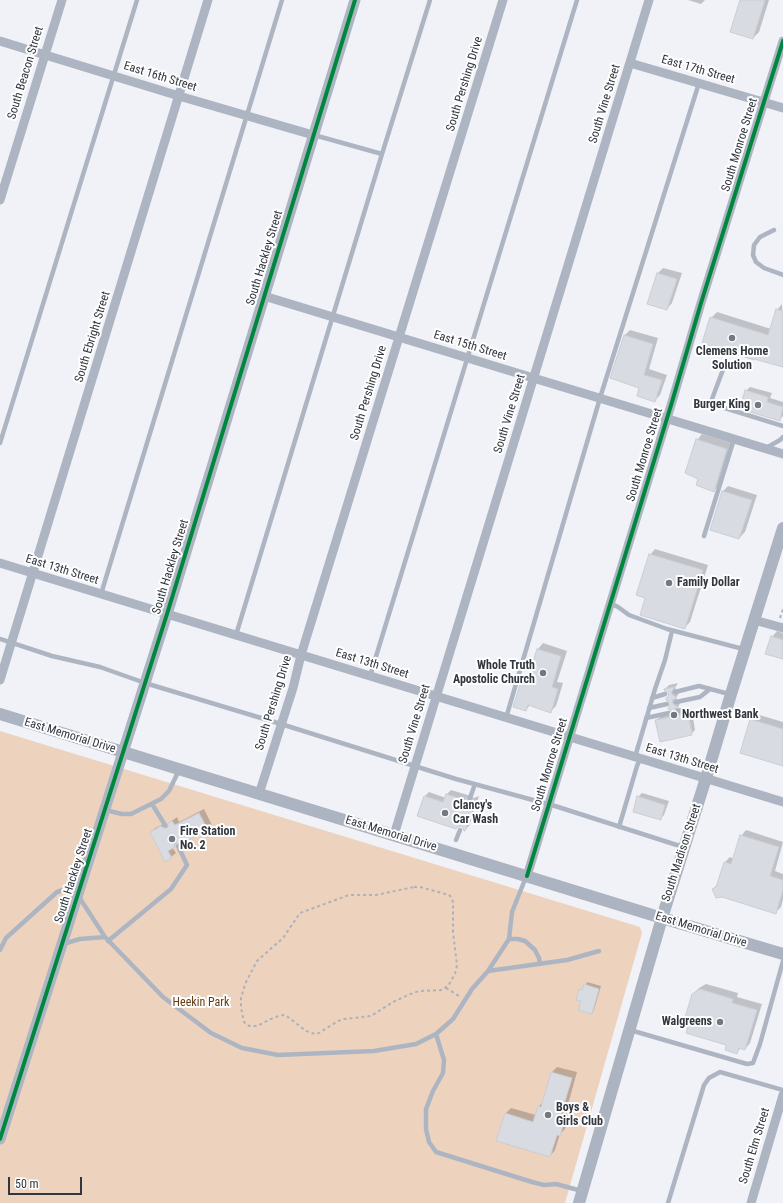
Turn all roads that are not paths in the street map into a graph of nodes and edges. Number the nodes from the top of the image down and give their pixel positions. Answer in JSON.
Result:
{"nodes":[{"id":1,"x":62,"y":0,"type":"edge"},
{"id":2,"x":137,"y":0,"type":"edge"},
{"id":3,"x":208,"y":0,"type":"edge"},
{"id":4,"x":282,"y":0,"type":"edge"},
{"id":5,"x":355,"y":0,"type":"edge"},
{"id":6,"x":430,"y":0,"type":"edge"},
{"id":7,"x":503,"y":0,"type":"edge"},
{"id":8,"x":577,"y":0,"type":"edge"},
{"id":9,"x":649,"y":0,"type":"edge"},
{"id":10,"x":0,"y":41,"type":"edge"},
{"id":11,"x":783,"y":41,"type":"edge"},
{"id":12,"x":45,"y":54,"type":"junction"},
{"id":13,"x":630,"y":63,"type":"junction"},
{"id":14,"x":113,"y":75,"type":"junction"},
{"id":15,"x":699,"y":83,"type":"junction"},
{"id":16,"x":179,"y":96,"type":"junction"},
{"id":17,"x":764,"y":102,"type":"junction"},
{"id":18,"x":783,"y":108,"type":"edge"},
{"id":19,"x":246,"y":115,"type":"junction"},
{"id":20,"x":313,"y":135,"type":"junction"},
{"id":21,"x":382,"y":154,"type":"junction"},
{"id":22,"x":0,"y":200,"type":"edge"},
{"id":23,"x":774,"y":230,"type":"dead end"},
{"id":24,"x":783,"y":275,"type":"edge"},
{"id":25,"x":264,"y":296,"type":"junction"},
{"id":26,"x":333,"y":317,"type":"junction"},
{"id":27,"x":399,"y":337,"type":"junction"},
{"id":28,"x":468,"y":358,"type":"junction"},
{"id":29,"x":724,"y":367,"type":"dead end"},
{"id":30,"x":533,"y":378,"type":"junction"},
{"id":31,"x":600,"y":398,"type":"junction"},
{"id":32,"x":667,"y":418,"type":"junction"},
{"id":33,"x":783,"y":426,"type":"edge"},
{"id":34,"x":783,"y":437,"type":"edge"},
{"id":35,"x":734,"y":438,"type":"junction"},
{"id":36,"x":0,"y":443,"type":"edge"},
{"id":37,"x":766,"y":448,"type":"junction"},
{"id":38,"x":783,"y":454,"type":"edge"},
{"id":39,"x":782,"y":533,"type":"edge"},
{"id":40,"x":704,"y":536,"type":"dead end"},
{"id":41,"x":0,"y":563,"type":"edge"},
{"id":42,"x":33,"y":573,"type":"junction"},
{"id":43,"x":101,"y":594,"type":"junction"},
{"id":44,"x":610,"y":603,"type":"junction"},
{"id":45,"x":167,"y":614,"type":"junction"},
{"id":46,"x":754,"y":620,"type":"junction"},
{"id":47,"x":783,"y":628,"type":"edge"},
{"id":48,"x":672,"y":631,"type":"junction"},
{"id":49,"x":236,"y":635,"type":"junction"},
{"id":50,"x":0,"y":639,"type":"edge"},
{"id":51,"x":12,"y":643,"type":"junction"},
{"id":52,"x":745,"y":650,"type":"junction"},
{"id":53,"x":301,"y":655,"type":"junction"},
{"id":54,"x":370,"y":676,"type":"junction"},
{"id":55,"x":0,"y":680,"type":"edge"},
{"id":56,"x":145,"y":684,"type":"junction"},
{"id":57,"x":710,"y":689,"type":"junction"},
{"id":58,"x":675,"y":692,"type":"dead end"},
{"id":59,"x":665,"y":694,"type":"dead end"},
{"id":60,"x":731,"y":694,"type":"junction"},
{"id":61,"x":436,"y":697,"type":"junction"},
{"id":62,"x":652,"y":698,"type":"junction"},
{"id":63,"x":676,"y":702,"type":"dead end"},
{"id":64,"x":667,"y":704,"type":"dead end"},
{"id":65,"x":649,"y":708,"type":"junction"},
{"id":66,"x":678,"y":711,"type":"dead end"},
{"id":67,"x":691,"y":711,"type":"dead end"},
{"id":68,"x":669,"y":713,"type":"dead end"},
{"id":69,"x":0,"y":714,"type":"edge"},
{"id":70,"x":506,"y":718,"type":"junction"},
{"id":71,"x":646,"y":718,"type":"junction"},
{"id":72,"x":281,"y":724,"type":"junction"},
{"id":73,"x":570,"y":737,"type":"junction"},
{"id":74,"x":124,"y":753,"type":"junction"},
{"id":75,"x":638,"y":758,"type":"junction"},
{"id":76,"x":415,"y":765,"type":"junction"},
{"id":77,"x":179,"y":770,"type":"junction"},
{"id":78,"x":706,"y":778,"type":"junction"},
{"id":79,"x":475,"y":784,"type":"junction"},
{"id":80,"x":259,"y":794,"type":"junction"},
{"id":81,"x":470,"y":798,"type":"dead end"},
{"id":82,"x":783,"y":802,"type":"edge"},
{"id":83,"x":152,"y":804,"type":"junction"},
{"id":84,"x":549,"y":805,"type":"junction"},
{"id":85,"x":106,"y":810,"type":"junction"},
{"id":86,"x":165,"y":824,"type":"dead end"},
{"id":87,"x":619,"y":827,"type":"junction"},
{"id":88,"x":460,"y":830,"type":"dead end"},
{"id":89,"x":394,"y":835,"type":"junction"},
{"id":90,"x":456,"y":840,"type":"dead end"},
{"id":91,"x":178,"y":846,"type":"dead end"},
{"id":92,"x":684,"y":848,"type":"junction"},
{"id":93,"x":527,"y":876,"type":"junction"},
{"id":94,"x":82,"y":883,"type":"junction"},
{"id":95,"x":78,"y":896,"type":"junction"},
{"id":96,"x":662,"y":918,"type":"junction"},
{"id":97,"x":107,"y":939,"type":"junction"},
{"id":98,"x":509,"y":939,"type":"junction"},
{"id":99,"x":62,"y":944,"type":"junction"},
{"id":100,"x":0,"y":950,"type":"edge"},
{"id":101,"x":599,"y":951,"type":"dead end"},
{"id":102,"x":783,"y":954,"type":"edge"},
{"id":103,"x":783,"y":961,"type":"edge"},
{"id":104,"x":540,"y":964,"type":"junction"},
{"id":105,"x":488,"y":971,"type":"junction"},
{"id":106,"x":629,"y":1030,"type":"junction"},
{"id":107,"x":436,"y":1034,"type":"junction"},
{"id":108,"x":783,"y":1090,"type":"edge"},
{"id":109,"x":783,"y":1095,"type":"edge"},
{"id":110,"x":0,"y":1139,"type":"edge"},
{"id":111,"x":582,"y":1191,"type":"junction"},
{"id":112,"x":579,"y":1203,"type":"edge"},
{"id":113,"x":668,"y":1203,"type":"edge"},
{"id":114,"x":751,"y":1203,"type":"edge"}],
"edges":[{"from":1,"to":12,"type":"street","name":"South Beacon Street"},
{"from":2,"to":14,"type":"lane"},
{"from":3,"to":16,"type":"street","name":"South Ebright Street"},
{"from":4,"to":19,"type":"lane"},
{"from":5,"to":20,"type":"street","name":"South Hackley Street"},
{"from":6,"to":21,"type":"lane"},
{"from":7,"to":27,"type":"street","name":"South Pershing Drive"},
{"from":8,"to":28,"type":"lane"},
{"from":9,"to":13,"type":"street","name":"South Vine Street"},
{"from":10,"to":12,"type":"street","name":"East 16th Street"},
{"from":11,"to":17,"type":"street","name":"South Monroe Street"},
{"from":12,"to":14,"type":"street","name":"East 16th Street"},
{"from":12,"to":22,"type":"street","name":"South Beacon Street"},
{"from":13,"to":15,"type":"street","name":"East 17th Street"},
{"from":13,"to":30,"type":"street","name":"South Vine Street"},
{"from":14,"to":16,"type":"street","name":"East 16th Street"},
{"from":14,"to":36,"type":"lane"},
{"from":15,"to":17,"type":"street","name":"East 17th Street"},
{"from":15,"to":31,"type":"lane"},
{"from":16,"to":19,"type":"street","name":"East 16th Street"},
{"from":16,"to":42,"type":"street","name":"South Ebright Street"},
{"from":17,"to":18,"type":"street","name":"East 17th Street"},
{"from":17,"to":32,"type":"street","name":"South Monroe Street"},
{"from":19,"to":20,"type":"street","name":"East 16th Street"},
{"from":19,"to":43,"type":"lane"},
{"from":20,"to":21,"type":"lane"},
{"from":20,"to":25,"type":"street","name":"South Hackley Street"},
{"from":21,"to":26,"type":"lane"},
{"from":23,"to":24,"type":"lane"},
{"from":25,"to":26,"type":"street","name":"East 15th Street"},
{"from":25,"to":45,"type":"street","name":"South Hackley Street"},
{"from":26,"to":27,"type":"street","name":"East 15th Street"},
{"from":26,"to":49,"type":"lane"},
{"from":27,"to":28,"type":"street","name":"East 15th Street"},
{"from":27,"to":53,"type":"street","name":"South Pershing Drive"},
{"from":28,"to":30,"type":"street","name":"East 15th Street"},
{"from":28,"to":54,"type":"lane"},
{"from":29,"to":33,"type":"lane"},
{"from":30,"to":31,"type":"street","name":"East 15th Street"},
{"from":30,"to":61,"type":"street","name":"South Vine Street"},
{"from":31,"to":32,"type":"street","name":"East 15th Street"},
{"from":31,"to":70,"type":"lane"},
{"from":32,"to":35,"type":"street","name":"East 15th Street"},
{"from":32,"to":44,"type":"street","name":"South Monroe Street"},
{"from":34,"to":37,"type":"lane"},
{"from":35,"to":37,"type":"street","name":"East 15th Street"},
{"from":35,"to":40,"type":"lane"},
{"from":37,"to":38,"type":"street","name":"East 15th Street"},
{"from":39,"to":46,"type":"main road","name":"South Madison Street"},
{"from":41,"to":42,"type":"street","name":"East 13th Street"},
{"from":42,"to":43,"type":"street","name":"East 13th Street"},
{"from":42,"to":51,"type":"street","name":"South Ebright Street"},
{"from":43,"to":45,"type":"street","name":"East 13th Street"},
{"from":44,"to":48,"type":"lane"},
{"from":44,"to":73,"type":"street","name":"South Monroe Street"},
{"from":45,"to":49,"type":"street","name":"East 13th Street"},
{"from":45,"to":56,"type":"street","name":"South Hackley Street"},
{"from":46,"to":47,"type":"street"},
{"from":46,"to":52,"type":"main road","name":"South Madison Street"},
{"from":48,"to":52,"type":"lane"},
{"from":48,"to":62,"type":"lane"},
{"from":49,"to":53,"type":"street","name":"East 13th Street"},
{"from":50,"to":51,"type":"lane"},
{"from":51,"to":55,"type":"street","name":"South Ebright Street"},
{"from":51,"to":56,"type":"lane"},
{"from":52,"to":60,"type":"main road","name":"South Madison Street"},
{"from":53,"to":54,"type":"street","name":"East 13th Street"},
{"from":53,"to":72,"type":"street","name":"South Pershing Drive"},
{"from":54,"to":61,"type":"street","name":"East 13th Street"},
{"from":56,"to":72,"type":"lane"},
{"from":56,"to":74,"type":"street","name":"South Hackley Street"},
{"from":57,"to":58,"type":"lane"},
{"from":57,"to":60,"type":"lane"},
{"from":57,"to":63,"type":"lane"},
{"from":59,"to":62,"type":"lane"},
{"from":60,"to":78,"type":"main road","name":"South Madison Street"},
{"from":61,"to":70,"type":"street","name":"East 13th Street"},
{"from":61,"to":76,"type":"street","name":"South Vine Street"},
{"from":62,"to":65,"type":"lane"},
{"from":64,"to":65,"type":"lane"},
{"from":65,"to":71,"type":"lane"},
{"from":66,"to":67,"type":"lane"},
{"from":68,"to":71,"type":"lane"},
{"from":69,"to":74,"type":"main road","name":"East Memorial Drive"},
{"from":70,"to":73,"type":"street","name":"East 13th Street"},
{"from":71,"to":75,"type":"lane"},
{"from":72,"to":76,"type":"lane"},
{"from":72,"to":80,"type":"street","name":"South Pershing Drive"},
{"from":73,"to":75,"type":"street","name":"East 13th Street"},
{"from":73,"to":84,"type":"street","name":"South Monroe Street"},
{"from":74,"to":77,"type":"main road","name":"East Memorial Drive"},
{"from":74,"to":85,"type":"street","name":"South Hackley Street"},
{"from":75,"to":78,"type":"street","name":"East 13th Street"},
{"from":75,"to":87,"type":"lane"},
{"from":76,"to":79,"type":"lane"},
{"from":76,"to":89,"type":"street","name":"South Vine Street"},
{"from":77,"to":80,"type":"main road","name":"East Memorial Drive"},
{"from":77,"to":83,"type":"lane"},
{"from":78,"to":82,"type":"street","name":"East 13th Street"},
{"from":78,"to":92,"type":"main road","name":"South Madison Street"},
{"from":79,"to":81,"type":"lane"},
{"from":79,"to":84,"type":"lane"},
{"from":80,"to":89,"type":"main road","name":"East Memorial Drive"},
{"from":83,"to":85,"type":"lane"},
{"from":83,"to":86,"type":"lane"},
{"from":84,"to":87,"type":"lane"},
{"from":84,"to":93,"type":"street","name":"South Monroe Street"},
{"from":85,"to":94,"type":"street","name":"South Hackley Street"},
{"from":87,"to":92,"type":"lane"},
{"from":88,"to":90,"type":"lane"},
{"from":89,"to":93,"type":"main road","name":"East Memorial Drive"},
{"from":91,"to":97,"type":"lane"},
{"from":92,"to":96,"type":"main road","name":"South Madison Street"},
{"from":93,"to":96,"type":"main road","name":"East Memorial Drive"},
{"from":93,"to":98,"type":"lane"},
{"from":94,"to":95,"type":"street","name":"South Hackley Street"},
{"from":94,"to":100,"type":"lane"},
{"from":95,"to":97,"type":"lane"},
{"from":95,"to":99,"type":"street","name":"South Hackley Street"},
{"from":96,"to":102,"type":"main road","name":"East Memorial Drive"},
{"from":96,"to":106,"type":"main road","name":"South Madison Street"},
{"from":97,"to":99,"type":"lane"},
{"from":97,"to":107,"type":"lane"},
{"from":98,"to":104,"type":"lane"},
{"from":98,"to":105,"type":"lane"},
{"from":99,"to":110,"type":"street","name":"South Hackley Street"},
{"from":101,"to":104,"type":"lane"},
{"from":103,"to":106,"type":"lane"},
{"from":104,"to":105,"type":"lane"},
{"from":105,"to":107,"type":"lane"},
{"from":106,"to":111,"type":"main road","name":"South Madison Street"},
{"from":107,"to":111,"type":"lane"},
{"from":108,"to":113,"type":"lane"},
{"from":109,"to":114,"type":"street","name":"South Elm Street"},
{"from":111,"to":112,"type":"main road","name":"South Madison Street"}]}
